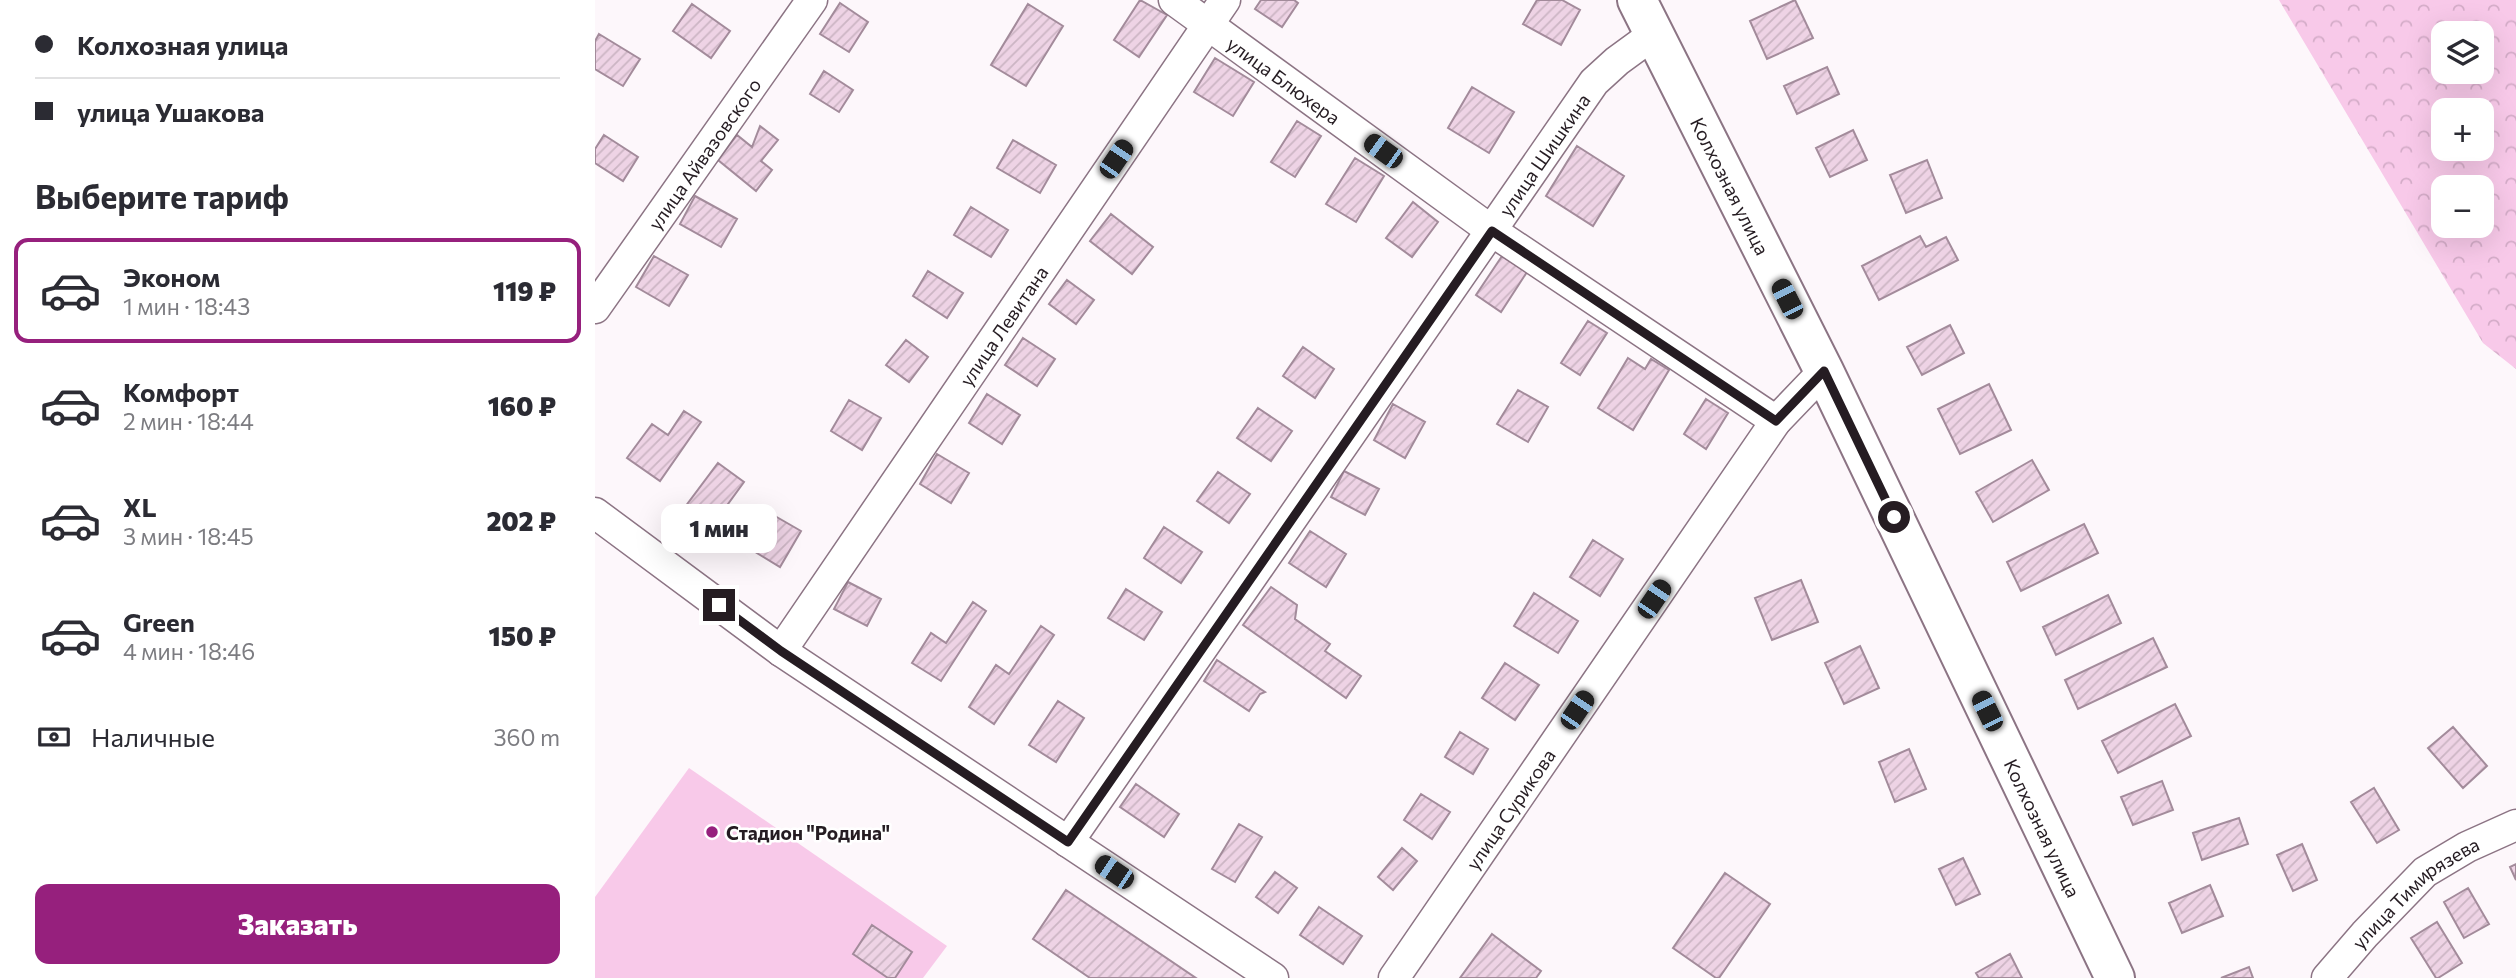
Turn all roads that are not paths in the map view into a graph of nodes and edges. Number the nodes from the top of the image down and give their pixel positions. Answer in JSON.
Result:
{"nodes":[{"id":1,"x":812,"y":0,"type":"edge"},
{"id":2,"x":1174,"y":0,"type":"edge"},
{"id":3,"x":1225,"y":0,"type":"edge"},
{"id":4,"x":1637,"y":0,"type":"edge"},
{"id":5,"x":1208,"y":24,"type":"junction"},
{"id":6,"x":1654,"y":34,"type":"junction"},
{"id":7,"x":1492,"y":231,"type":"junction"},
{"id":8,"x":595,"y":308,"type":"edge"},
{"id":9,"x":1824,"y":371,"type":"junction"},
{"id":10,"x":1776,"y":421,"type":"junction"},
{"id":11,"x":595,"y":513,"type":"edge"},
{"id":12,"x":781,"y":651,"type":"junction"},
{"id":13,"x":2516,"y":825,"type":"edge"},
{"id":14,"x":1068,"y":842,"type":"junction"},
{"id":15,"x":1273,"y":978,"type":"edge"},
{"id":16,"x":1394,"y":978,"type":"edge"},
{"id":17,"x":2115,"y":978,"type":"edge"},
{"id":18,"x":2327,"y":978,"type":"edge"}],
"edges":[{"from":1,"to":8,"type":"street","name":"улица Айвазовского"},
{"from":2,"to":5,"type":"street","name":"улица Блюхера"},
{"from":3,"to":5,"type":"street","name":"улица Левитана"},
{"from":4,"to":6,"type":"main road","name":"Колхозная улица"},
{"from":5,"to":7,"type":"street","name":"улица Блюхера"},
{"from":5,"to":12,"type":"street","name":"улица Левитана"},
{"from":6,"to":7,"type":"street","name":"улица Шишкина"},
{"from":6,"to":9,"type":"main road","name":"Колхозная улица"},
{"from":7,"to":10,"type":"street","name":"улица Блюхера"},
{"from":7,"to":14,"type":"street","name":"улица Шишкина"},
{"from":9,"to":10,"type":"street","name":"улица Сурикова"},
{"from":9,"to":17,"type":"main road","name":"Колхозная улица"},
{"from":10,"to":16,"type":"street","name":"улица Сурикова"},
{"from":11,"to":12,"type":"street"},
{"from":12,"to":14,"type":"street"},
{"from":13,"to":18,"type":"street","name":"улица Тимирязева"},
{"from":14,"to":15,"type":"street"}]}
